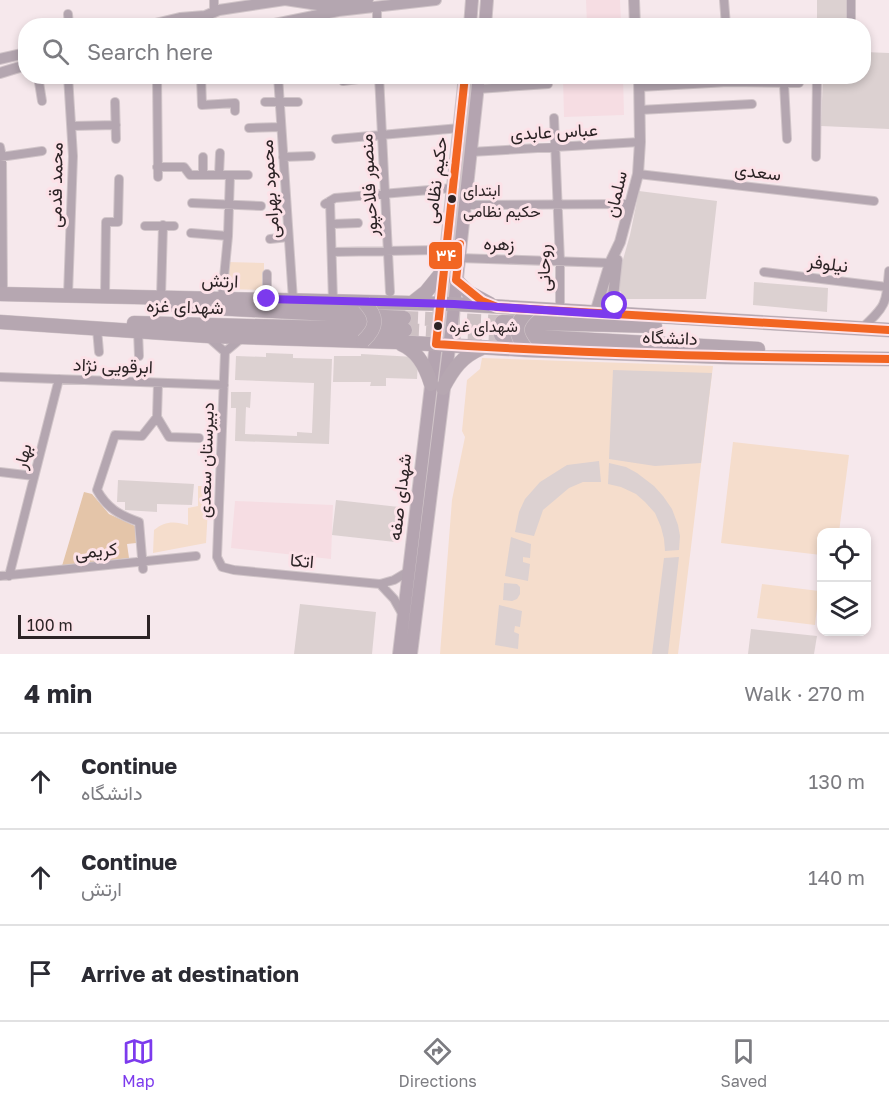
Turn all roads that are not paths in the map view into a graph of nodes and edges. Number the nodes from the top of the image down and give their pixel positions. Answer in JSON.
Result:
{"nodes":[{"id":1,"x":214,"y":0,"type":"edge"},
{"id":2,"x":368,"y":0,"type":"edge"},
{"id":3,"x":436,"y":0,"type":"edge"},
{"id":4,"x":472,"y":0,"type":"edge"},
{"id":5,"x":487,"y":0,"type":"edge"},
{"id":6,"x":634,"y":0,"type":"edge"},
{"id":7,"x":724,"y":0,"type":"edge"},
{"id":8,"x":851,"y":0,"type":"edge"},
{"id":9,"x":337,"y":7,"type":"junction"},
{"id":10,"x":377,"y":8,"type":"junction"},
{"id":11,"x":214,"y":12,"type":"junction"},
{"id":12,"x":68,"y":14,"type":"dead end"},
{"id":13,"x":68,"y":18,"type":"edge"},
{"id":14,"x":197,"y":18,"type":"edge"},
{"id":15,"x":310,"y":18,"type":"edge"},
{"id":16,"x":377,"y":18,"type":"edge"},
{"id":17,"x":471,"y":18,"type":"edge"},
{"id":18,"x":486,"y":18,"type":"edge"},
{"id":19,"x":635,"y":18,"type":"edge"},
{"id":20,"x":725,"y":18,"type":"edge"},
{"id":21,"x":851,"y":18,"type":"edge"},
{"id":22,"x":18,"y":55,"type":"edge"},
{"id":23,"x":0,"y":59,"type":"edge"},
{"id":24,"x":18,"y":67,"type":"edge"},
{"id":25,"x":0,"y":73,"type":"edge"},
{"id":26,"x":39,"y":84,"type":"edge"},
{"id":27,"x":69,"y":84,"type":"edge"},
{"id":28,"x":157,"y":84,"type":"edge"},
{"id":29,"x":201,"y":84,"type":"edge"},
{"id":30,"x":279,"y":84,"type":"edge"},
{"id":31,"x":380,"y":84,"type":"edge"},
{"id":32,"x":464,"y":84,"type":"edge"},
{"id":33,"x":479,"y":84,"type":"edge"},
{"id":34,"x":639,"y":84,"type":"edge"},
{"id":35,"x":784,"y":84,"type":"edge"},
{"id":36,"x":818,"y":84,"type":"edge"},
{"id":37,"x":42,"y":101,"type":"dead end"},
{"id":38,"x":115,"y":102,"type":"dead end"},
{"id":39,"x":266,"y":102,"type":"dead end"},
{"id":40,"x":280,"y":102,"type":"junction"},
{"id":41,"x":298,"y":102,"type":"dead end"},
{"id":42,"x":752,"y":104,"type":"dead end"},
{"id":43,"x":640,"y":110,"type":"junction"},
{"id":44,"x":235,"y":111,"type":"dead end"},
{"id":45,"x":554,"y":118,"type":"dead end"},
{"id":46,"x":116,"y":125,"type":"junction"},
{"id":47,"x":72,"y":126,"type":"junction"},
{"id":48,"x":281,"y":127,"type":"junction"},
{"id":49,"x":249,"y":128,"type":"dead end"},
{"id":50,"x":459,"y":128,"type":"junction"},
{"id":51,"x":382,"y":135,"type":"junction"},
{"id":52,"x":116,"y":139,"type":"dead end"},
{"id":53,"x":336,"y":139,"type":"dead end"},
{"id":54,"x":787,"y":139,"type":"dead end"},
{"id":55,"x":640,"y":142,"type":"junction"},
{"id":56,"x":555,"y":148,"type":"junction"},
{"id":57,"x":42,"y":151,"type":"dead end"},
{"id":58,"x":471,"y":152,"type":"junction"},
{"id":59,"x":220,"y":153,"type":"dead end"},
{"id":60,"x":1,"y":154,"type":"edge"},
{"id":61,"x":311,"y":156,"type":"dead end"},
{"id":62,"x":203,"y":157,"type":"dead end"},
{"id":63,"x":283,"y":157,"type":"junction"},
{"id":64,"x":816,"y":157,"type":"dead end"},
{"id":65,"x":157,"y":167,"type":"junction"},
{"id":66,"x":248,"y":174,"type":"dead end"},
{"id":67,"x":638,"y":174,"type":"junction"},
{"id":68,"x":203,"y":175,"type":"junction"},
{"id":69,"x":219,"y":175,"type":"junction"},
{"id":70,"x":230,"y":175,"type":"junction"},
{"id":71,"x":158,"y":177,"type":"dead end"},
{"id":72,"x":120,"y":180,"type":"dead end"},
{"id":73,"x":453,"y":188,"type":"junction"},
{"id":74,"x":385,"y":194,"type":"junction"},
{"id":75,"x":874,"y":201,"type":"dead end"},
{"id":76,"x":192,"y":203,"type":"dead end"},
{"id":77,"x":557,"y":204,"type":"junction"},
{"id":78,"x":629,"y":204,"type":"junction"},
{"id":79,"x":465,"y":205,"type":"junction"},
{"id":80,"x":229,"y":206,"type":"junction"},
{"id":81,"x":261,"y":206,"type":"dead end"},
{"id":82,"x":358,"y":223,"type":"dead end"},
{"id":83,"x":332,"y":224,"type":"junction"},
{"id":84,"x":163,"y":225,"type":"junction"},
{"id":85,"x":145,"y":226,"type":"dead end"},
{"id":86,"x":174,"y":226,"type":"dead end"},
{"id":87,"x":190,"y":233,"type":"dead end"},
{"id":88,"x":228,"y":236,"type":"junction"},
{"id":89,"x":288,"y":237,"type":"junction"},
{"id":90,"x":270,"y":238,"type":"dead end"},
{"id":91,"x":620,"y":242,"type":"junction"},
{"id":92,"x":442,"y":250,"type":"junction"},
{"id":93,"x":387,"y":251,"type":"junction"},
{"id":94,"x":332,"y":252,"type":"junction"},
{"id":95,"x":459,"y":258,"type":"junction"},
{"id":96,"x":560,"y":261,"type":"junction"},
{"id":97,"x":610,"y":263,"type":"junction"},
{"id":98,"x":443,"y":271,"type":"junction"},
{"id":99,"x":889,"y":271,"type":"edge"},
{"id":100,"x":764,"y":272,"type":"dead end"},
{"id":101,"x":267,"y":274,"type":"dead end"},
{"id":102,"x":887,"y":287,"type":"junction"},
{"id":103,"x":390,"y":292,"type":"dead end"},
{"id":104,"x":1,"y":294,"type":"edge"},
{"id":105,"x":449,"y":294,"type":"junction"},
{"id":106,"x":68,"y":295,"type":"junction"},
{"id":107,"x":105,"y":296,"type":"junction"},
{"id":108,"x":161,"y":297,"type":"junction"},
{"id":109,"x":601,"y":297,"type":"junction"},
{"id":110,"x":613,"y":297,"type":"junction"},
{"id":111,"x":222,"y":298,"type":"junction"},
{"id":112,"x":267,"y":299,"type":"junction"},
{"id":113,"x":292,"y":300,"type":"junction"},
{"id":114,"x":333,"y":301,"type":"junction"},
{"id":115,"x":364,"y":302,"type":"junction"},
{"id":116,"x":412,"y":303,"type":"junction"},
{"id":117,"x":497,"y":307,"type":"junction"},
{"id":118,"x":530,"y":309,"type":"junction"},
{"id":119,"x":560,"y":311,"type":"junction"},
{"id":120,"x":595,"y":313,"type":"junction"},
{"id":121,"x":618,"y":315,"type":"junction"},
{"id":122,"x":0,"y":321,"type":"edge"},
{"id":123,"x":97,"y":329,"type":"junction"},
{"id":124,"x":861,"y":329,"type":"junction"},
{"id":125,"x":889,"y":330,"type":"edge"},
{"id":126,"x":138,"y":332,"type":"junction"},
{"id":127,"x":208,"y":336,"type":"junction"},
{"id":128,"x":243,"y":338,"type":"junction"},
{"id":129,"x":363,"y":341,"type":"junction"},
{"id":130,"x":396,"y":342,"type":"junction"},
{"id":131,"x":443,"y":345,"type":"junction"},
{"id":132,"x":483,"y":348,"type":"junction"},
{"id":133,"x":527,"y":350,"type":"junction"},
{"id":134,"x":99,"y":352,"type":"dead end"},
{"id":135,"x":225,"y":352,"type":"junction"},
{"id":136,"x":139,"y":356,"type":"dead end"},
{"id":137,"x":868,"y":358,"type":"junction"},
{"id":138,"x":889,"y":359,"type":"edge"},
{"id":139,"x":0,"y":377,"type":"edge"},
{"id":140,"x":59,"y":380,"type":"junction"},
{"id":141,"x":158,"y":383,"type":"junction"},
{"id":142,"x":224,"y":385,"type":"junction"},
{"id":143,"x":437,"y":386,"type":"junction"},
{"id":144,"x":157,"y":417,"type":"junction"},
{"id":145,"x":200,"y":438,"type":"dead end"},
{"id":146,"x":0,"y":472,"type":"edge"},
{"id":147,"x":34,"y":476,"type":"junction"},
{"id":148,"x":196,"y":556,"type":"dead end"},
{"id":149,"x":142,"y":566,"type":"junction"},
{"id":150,"x":222,"y":567,"type":"joint"},
{"id":151,"x":409,"y":571,"type":"junction"},
{"id":152,"x":4,"y":576,"type":"edge"},
{"id":153,"x":380,"y":584,"type":"junction"},
{"id":154,"x":403,"y":615,"type":"junction"},
{"id":155,"x":399,"y":654,"type":"edge"},
{"id":156,"x":411,"y":654,"type":"edge"}],
"edges":[{"from":1,"to":11,"type":"street"},
{"from":2,"to":9,"type":"street"},
{"from":3,"to":10,"type":"street"},
{"from":4,"to":17,"type":"main road"},
{"from":5,"to":18,"type":"main road"},
{"from":6,"to":19,"type":"street"},
{"from":7,"to":20,"type":"street"},
{"from":8,"to":21,"type":"street"},
{"from":9,"to":10,"type":"street"},
{"from":9,"to":11,"type":"street"},
{"from":9,"to":15,"type":"street"},
{"from":10,"to":16,"type":"street"},
{"from":11,"to":14,"type":"street"},
{"from":12,"to":13,"type":"street"},
{"from":22,"to":23,"type":"street"},
{"from":24,"to":25,"type":"street"},
{"from":26,"to":37,"type":"street"},
{"from":27,"to":47,"type":"street","name":"محمد قدمی"},
{"from":28,"to":65,"type":"street"},
{"from":29,"to":44,"type":"street"},
{"from":30,"to":40,"type":"street","name":"محمود بهرامی"},
{"from":31,"to":51,"type":"street","name":"منصور فلاحپور"},
{"from":32,"to":50,"type":"main road","name":"حکیم نظامی"},
{"from":33,"to":58,"type":"main road","name":"حکیم نظامی"},
{"from":34,"to":43,"type":"street","name":"سلمان"},
{"from":35,"to":54,"type":"street"},
{"from":36,"to":64,"type":"street"},
{"from":38,"to":46,"type":"street"},
{"from":39,"to":40,"type":"street"},
{"from":40,"to":41,"type":"street"},
{"from":40,"to":48,"type":"street","name":"محمود بهرامی"},
{"from":42,"to":43,"type":"street"},
{"from":43,"to":55,"type":"street","name":"سلمان"},
{"from":45,"to":56,"type":"street","name":"روحانی"},
{"from":46,"to":47,"type":"street"},
{"from":46,"to":52,"type":"street"},
{"from":47,"to":106,"type":"street","name":"محمد قدمی"},
{"from":48,"to":49,"type":"street"},
{"from":48,"to":63,"type":"street","name":"محمود بهرامی"},
{"from":50,"to":51,"type":"street"},
{"from":50,"to":73,"type":"main road","name":"حکیم نظامی"},
{"from":51,"to":53,"type":"street"},
{"from":51,"to":74,"type":"street","name":"منصور فلاحپور"},
{"from":55,"to":56,"type":"street","name":"عباس عابدی"},
{"from":55,"to":67,"type":"street","name":"سلمان"},
{"from":56,"to":58,"type":"street","name":"عباس عابدی"},
{"from":56,"to":77,"type":"street","name":"روحانی"},
{"from":57,"to":60,"type":"street"},
{"from":58,"to":79,"type":"main road","name":"حکیم نظامی"},
{"from":59,"to":69,"type":"street"},
{"from":60,"to":104,"type":"street"},
{"from":61,"to":63,"type":"street"},
{"from":62,"to":68,"type":"street"},
{"from":63,"to":89,"type":"street","name":"محمود بهرامی"},
{"from":65,"to":68,"type":"street"},
{"from":65,"to":71,"type":"street"},
{"from":66,"to":70,"type":"street"},
{"from":67,"to":75,"type":"street","name":"سعدی"},
{"from":67,"to":78,"type":"street","name":"سلمان"},
{"from":68,"to":69,"type":"street"},
{"from":69,"to":70,"type":"street"},
{"from":70,"to":80,"type":"street"},
{"from":72,"to":107,"type":"street"},
{"from":73,"to":74,"type":"street"},
{"from":73,"to":92,"type":"main road","name":"حکیم نظامی"},
{"from":74,"to":83,"type":"street"},
{"from":74,"to":93,"type":"street","name":"منصور فلاحپور"},
{"from":76,"to":80,"type":"street"},
{"from":77,"to":78,"type":"street"},
{"from":77,"to":79,"type":"street"},
{"from":77,"to":96,"type":"street","name":"روحانی"},
{"from":78,"to":91,"type":"street","name":"سلمان"},
{"from":79,"to":95,"type":"main road","name":"حکیم نظامی"},
{"from":80,"to":81,"type":"street"},
{"from":80,"to":88,"type":"street"},
{"from":82,"to":83,"type":"street"},
{"from":83,"to":94,"type":"street"},
{"from":84,"to":85,"type":"street"},
{"from":84,"to":86,"type":"street"},
{"from":84,"to":108,"type":"street"},
{"from":87,"to":88,"type":"street"},
{"from":88,"to":111,"type":"street"},
{"from":89,"to":90,"type":"street"},
{"from":89,"to":113,"type":"street","name":"محمود بهرامی"},
{"from":91,"to":97,"type":"street","name":"سلمان"},
{"from":91,"to":110,"type":"street"},
{"from":92,"to":93,"type":"street"},
{"from":92,"to":98,"type":"main road","name":"حکیم نظامی"},
{"from":93,"to":94,"type":"street"},
{"from":93,"to":103,"type":"street","name":"منصور فلاحپور"},
{"from":94,"to":114,"type":"street"},
{"from":95,"to":96,"type":"street","name":"زهره"},
{"from":95,"to":105,"type":"main road","name":"حکیم نظامی"},
{"from":96,"to":97,"type":"street","name":"زهره"},
{"from":96,"to":119,"type":"street","name":"روحانی"},
{"from":97,"to":109,"type":"street","name":"سلمان"},
{"from":98,"to":105,"type":"main road","name":"حکیم نظامی"},
{"from":98,"to":116,"type":"main road"},
{"from":99,"to":102,"type":"street"},
{"from":100,"to":102,"type":"street","name":"نیلوفر"},
{"from":101,"to":112,"type":"street"},
{"from":102,"to":124,"type":"street"},
{"from":104,"to":106,"type":"main road","name":"ارتش"},
{"from":104,"to":122,"type":"main road","name":"شهدای غزه"},
{"from":105,"to":116,"type":"main road","name":"ارتش"},
{"from":105,"to":117,"type":"main road","name":"دانشگاه"},
{"from":105,"to":117,"type":"main road"},
{"from":105,"to":131,"type":"main road","name":"حکیم نظامی"},
{"from":105,"to":131,"type":"main road","name":"حکیم نظامی"},
{"from":106,"to":107,"type":"main road","name":"ارتش"},
{"from":107,"to":108,"type":"main road","name":"ارتش"},
{"from":108,"to":111,"type":"main road","name":"ارتش"},
{"from":109,"to":110,"type":"street"},
{"from":109,"to":120,"type":"street","name":"سلمان"},
{"from":110,"to":121,"type":"street"},
{"from":111,"to":112,"type":"main road","name":"ارتش"},
{"from":112,"to":113,"type":"main road","name":"ارتش"},
{"from":113,"to":114,"type":"main road","name":"ارتش"},
{"from":114,"to":115,"type":"main road","name":"ارتش"},
{"from":115,"to":116,"type":"main road","name":"ارتش"},
{"from":115,"to":129,"type":"main road","bridge":true},
{"from":117,"to":118,"type":"main road","name":"دانشگاه"},
{"from":118,"to":119,"type":"main road","name":"دانشگاه"},
{"from":118,"to":133,"type":"main road","bridge":true},
{"from":119,"to":120,"type":"main road","name":"دانشگاه"},
{"from":120,"to":121,"type":"main road","name":"دانشگاه"},
{"from":121,"to":124,"type":"main road","name":"دانشگاه"},
{"from":122,"to":123,"type":"main road"},
{"from":123,"to":126,"type":"main road"},
{"from":123,"to":134,"type":"street"},
{"from":124,"to":125,"type":"main road","name":"دانشگاه"},
{"from":124,"to":137,"type":"main road"},
{"from":126,"to":127,"type":"main road"},
{"from":126,"to":136,"type":"street"},
{"from":127,"to":128,"type":"main road"},
{"from":127,"to":135,"type":"street"},
{"from":128,"to":129,"type":"main road"},
{"from":128,"to":135,"type":"street"},
{"from":129,"to":130,"type":"main road"},
{"from":130,"to":131,"type":"main road"},
{"from":130,"to":143,"type":"main road"},
{"from":131,"to":132,"type":"main road","name":"دانشگاه"},
{"from":131,"to":143,"type":"main road","name":"شهدای صفه"},
{"from":132,"to":133,"type":"main road","name":"دانشگاه"},
{"from":132,"to":143,"type":"main road"},
{"from":133,"to":137,"type":"main road","name":"دانشگاه"},
{"from":135,"to":142,"type":"street","name":"دبیرستان سعدی"},
{"from":137,"to":138,"type":"main road","name":"دانشگاه"},
{"from":139,"to":140,"type":"street","name":"ابرقویی نژاد"},
{"from":140,"to":141,"type":"street","name":"ابرقویی نژاد"},
{"from":140,"to":147,"type":"street","name":"بهار"},
{"from":141,"to":142,"type":"street","name":"ابرقویی نژاد"},
{"from":141,"to":144,"type":"street"},
{"from":142,"to":150,"type":"street","name":"دبیرستان سعدی"},
{"from":143,"to":151,"type":"main road","name":"شهدای صفه"},
{"from":143,"to":156,"type":"main road","name":"شهدای صفه"},
{"from":144,"to":145,"type":"street"},
{"from":144,"to":149,"type":"street"},
{"from":146,"to":147,"type":"street"},
{"from":147,"to":152,"type":"street","name":"بهار"},
{"from":148,"to":149,"type":"street","name":"کریمی"},
{"from":149,"to":152,"type":"street","name":"کریمی"},
{"from":150,"to":153,"type":"street","name":"اتکا"},
{"from":151,"to":153,"type":"street"},
{"from":151,"to":154,"type":"main road","name":"شهدای صفه"},
{"from":153,"to":154,"type":"street"},
{"from":154,"to":155,"type":"main road","name":"شهدای صفه"}]}
